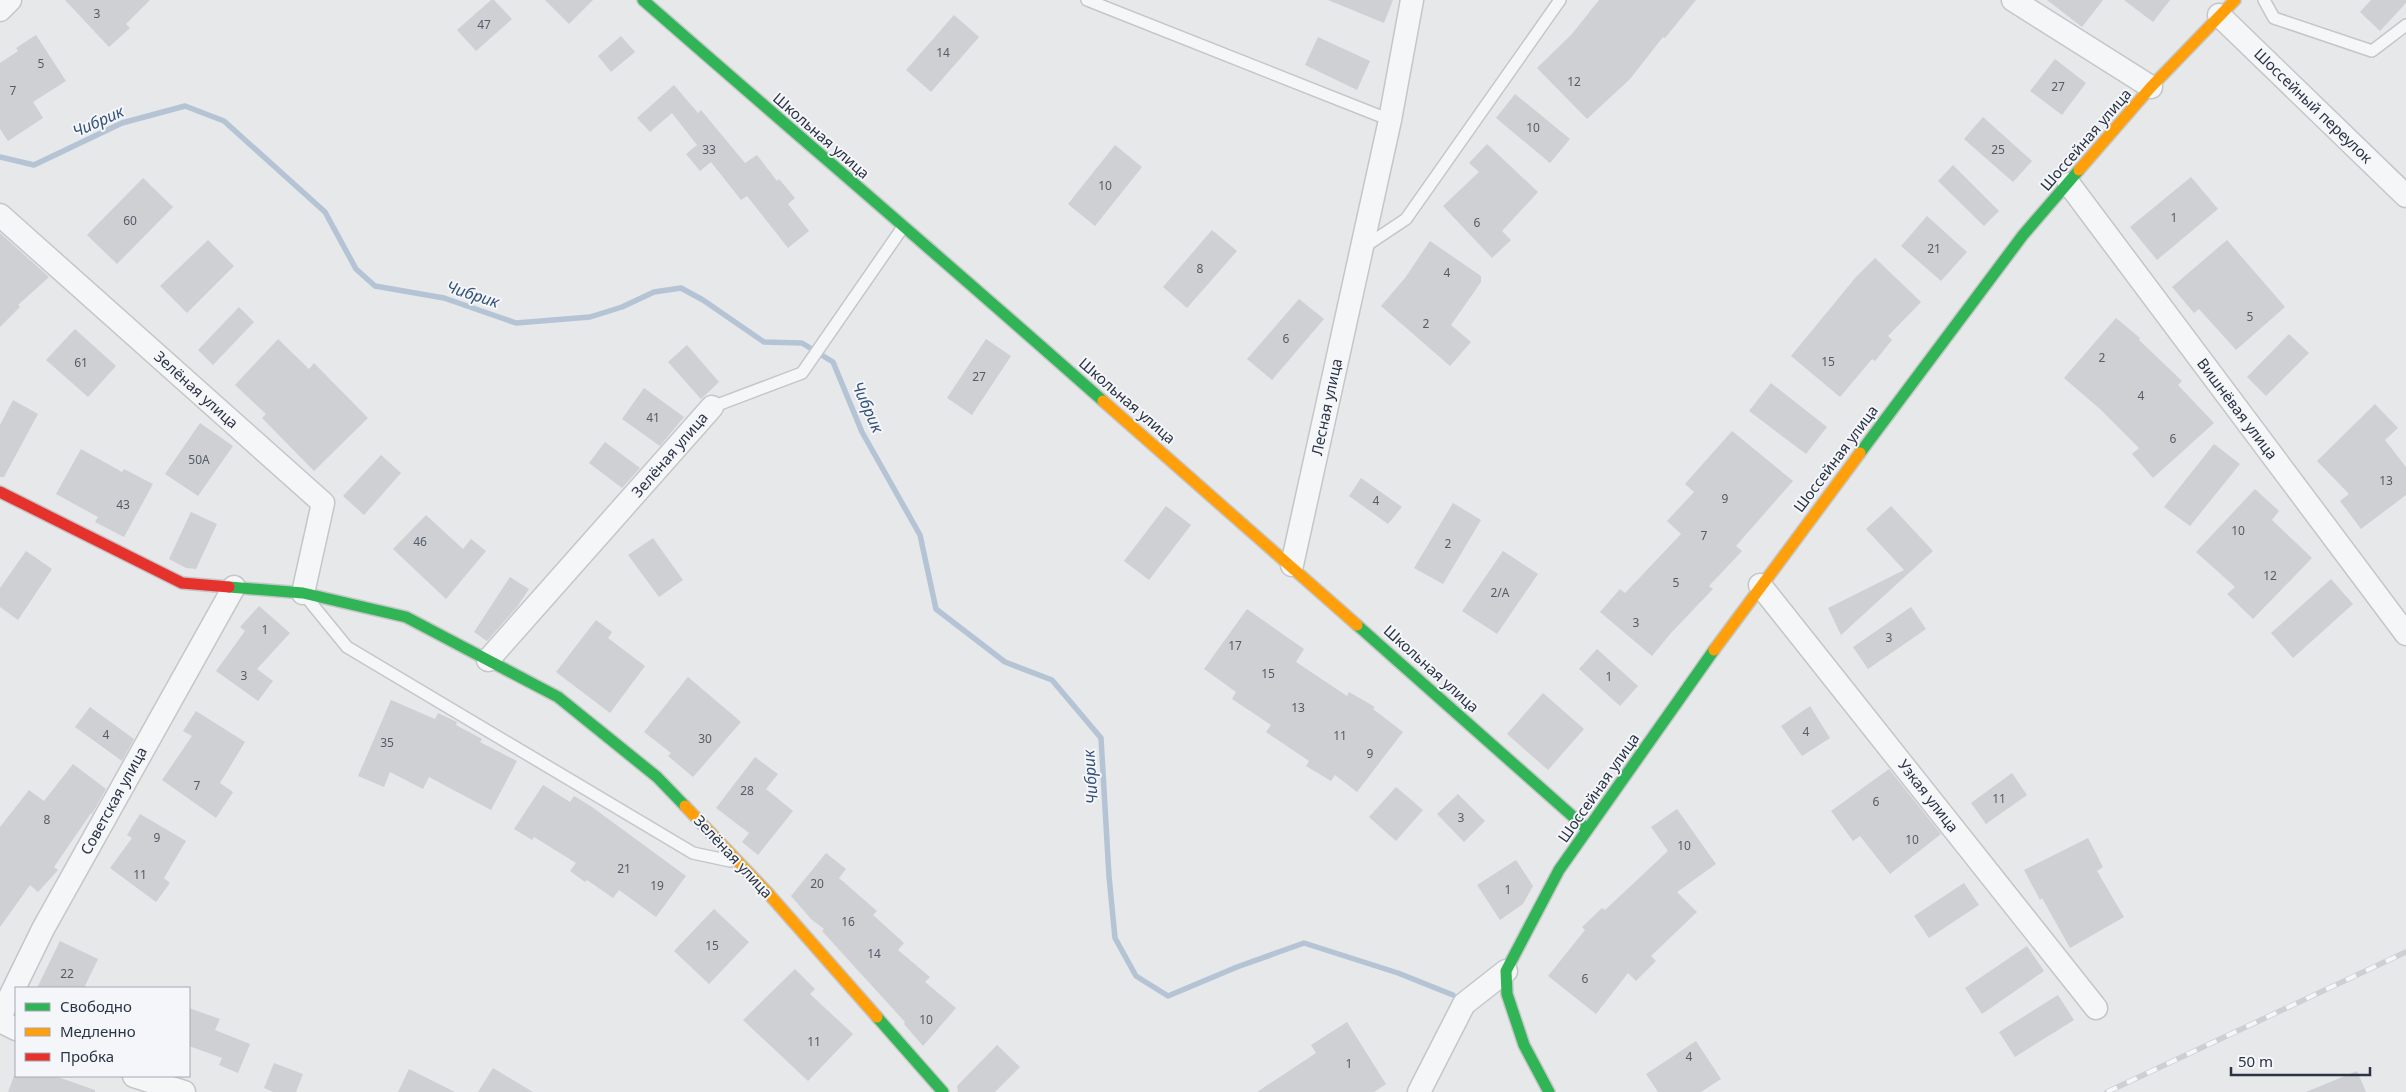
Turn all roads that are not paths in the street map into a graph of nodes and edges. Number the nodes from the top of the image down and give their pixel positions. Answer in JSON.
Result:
{"nodes":[{"id":1,"x":10,"y":0,"type":"edge"},
{"id":2,"x":643,"y":0,"type":"edge"},
{"id":3,"x":1087,"y":0,"type":"edge"},
{"id":4,"x":1412,"y":0,"type":"edge"},
{"id":5,"x":1560,"y":0,"type":"edge"},
{"id":6,"x":2013,"y":0,"type":"edge"},
{"id":7,"x":2264,"y":0,"type":"edge"},
{"id":8,"x":2227,"y":8,"type":"edge"},
{"id":9,"x":0,"y":10,"type":"edge"},
{"id":10,"x":2406,"y":25,"type":"edge"},
{"id":11,"x":2152,"y":87,"type":"junction"},
{"id":12,"x":1390,"y":120,"type":"junction"},
{"id":13,"x":2069,"y":184,"type":"junction"},
{"id":14,"x":2406,"y":196,"type":"edge"},
{"id":15,"x":0,"y":215,"type":"edge"},
{"id":16,"x":903,"y":227,"type":"junction"},
{"id":17,"x":1362,"y":248,"type":"junction"},
{"id":18,"x":712,"y":407,"type":"joint"},
{"id":19,"x":0,"y":492,"type":"edge"},
{"id":20,"x":1292,"y":565,"type":"junction"},
{"id":21,"x":1760,"y":585,"type":"junction"},
{"id":22,"x":234,"y":587,"type":"junction"},
{"id":23,"x":303,"y":593,"type":"junction"},
{"id":24,"x":2406,"y":634,"type":"edge"},
{"id":25,"x":488,"y":660,"type":"junction"},
{"id":26,"x":1587,"y":830,"type":"junction"},
{"id":27,"x":740,"y":864,"type":"junction"},
{"id":28,"x":1506,"y":971,"type":"junction"},
{"id":29,"x":2096,"y":1008,"type":"dead end"},
{"id":30,"x":0,"y":1017,"type":"edge"},
{"id":31,"x":0,"y":1021,"type":"edge"},
{"id":32,"x":15,"y":1028,"type":"edge"},
{"id":33,"x":137,"y":1077,"type":"edge"},
{"id":34,"x":184,"y":1092,"type":"edge"},
{"id":35,"x":944,"y":1092,"type":"edge"},
{"id":36,"x":1420,"y":1092,"type":"edge"},
{"id":37,"x":1549,"y":1092,"type":"edge"}],
"edges":[{"from":1,"to":9,"type":"street"},
{"from":2,"to":16,"type":"street","name":"Школьная улица"},
{"from":3,"to":12,"type":"lane"},
{"from":4,"to":12,"type":"street","name":"Лесная улица"},
{"from":5,"to":17,"type":"lane"},
{"from":6,"to":11,"type":"street"},
{"from":7,"to":10,"type":"lane"},
{"from":8,"to":11,"type":"street","name":"Шоссейная улица"},
{"from":8,"to":14,"type":"street","name":"Шоссейный переулок"},
{"from":11,"to":13,"type":"street","name":"Шоссейная улица"},
{"from":12,"to":17,"type":"street","name":"Лесная улица"},
{"from":13,"to":21,"type":"street","name":"Шоссейная улица"},
{"from":13,"to":24,"type":"street","name":"Вишнёвая улица"},
{"from":15,"to":23,"type":"street","name":"Зелёная улица"},
{"from":16,"to":18,"type":"lane"},
{"from":16,"to":20,"type":"street","name":"Школьная улица"},
{"from":17,"to":20,"type":"street","name":"Лесная улица"},
{"from":18,"to":25,"type":"street","name":"Зелёная улица"},
{"from":19,"to":22,"type":"street","name":"Зелёная улица"},
{"from":20,"to":26,"type":"street","name":"Школьная улица"},
{"from":21,"to":26,"type":"street","name":"Шоссейная улица"},
{"from":21,"to":29,"type":"street","name":"Узкая улица"},
{"from":22,"to":23,"type":"street","name":"Зелёная улица"},
{"from":22,"to":30,"type":"street","name":"Советская улица"},
{"from":23,"to":25,"type":"street","name":"Зелёная улица"},
{"from":23,"to":27,"type":"lane"},
{"from":25,"to":27,"type":"street","name":"Зелёная улица"},
{"from":26,"to":28,"type":"street","name":"Шоссейная улица"},
{"from":27,"to":35,"type":"street","name":"Зелёная улица"},
{"from":28,"to":36,"type":"street"},
{"from":28,"to":37,"type":"street"},
{"from":31,"to":32,"type":"street"},
{"from":33,"to":34,"type":"street"}]}
